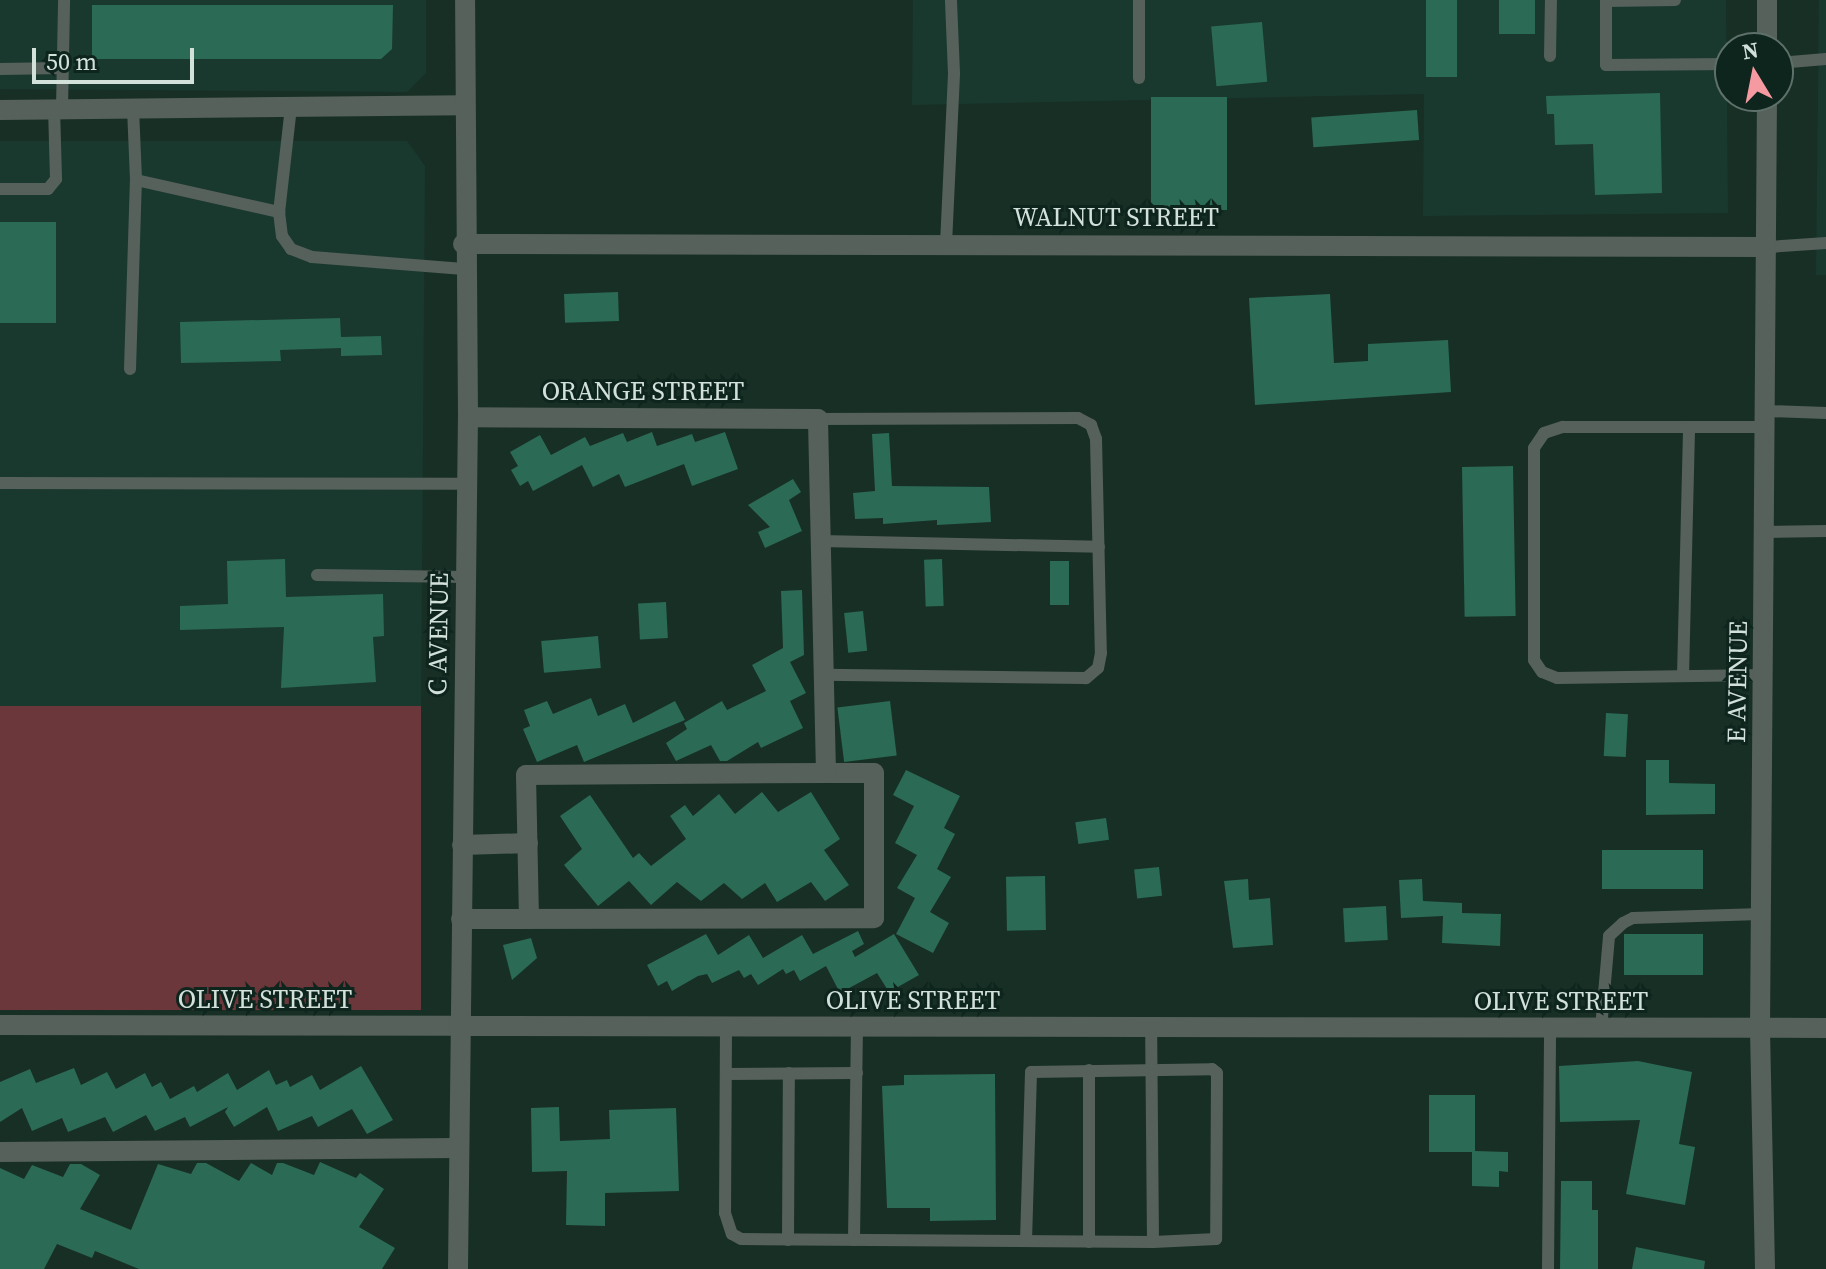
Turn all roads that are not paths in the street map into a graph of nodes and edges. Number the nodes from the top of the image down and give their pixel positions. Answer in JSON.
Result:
{"nodes":[{"id":1,"x":64,"y":0,"type":"edge"},
{"id":2,"x":465,"y":0,"type":"edge"},
{"id":3,"x":951,"y":0,"type":"edge"},
{"id":4,"x":1139,"y":0,"type":"edge"},
{"id":5,"x":1551,"y":0,"type":"edge"},
{"id":6,"x":1675,"y":0,"type":"edge"},
{"id":7,"x":1767,"y":0,"type":"edge"},
{"id":8,"x":1606,"y":1,"type":"edge"},
{"id":9,"x":1767,"y":32,"type":"edge"},
{"id":10,"x":1550,"y":56,"type":"dead end"},
{"id":11,"x":1826,"y":59,"type":"edge"},
{"id":12,"x":1794,"y":62,"type":"edge"},
{"id":13,"x":1714,"y":64,"type":"edge"},
{"id":14,"x":63,"y":68,"type":"junction"},
{"id":15,"x":0,"y":69,"type":"edge"},
{"id":16,"x":1139,"y":78,"type":"dead end"},
{"id":17,"x":463,"y":105,"type":"junction"},
{"id":18,"x":291,"y":107,"type":"junction"},
{"id":19,"x":133,"y":108,"type":"junction"},
{"id":20,"x":58,"y":109,"type":"junction"},
{"id":21,"x":0,"y":110,"type":"edge"},
{"id":22,"x":1767,"y":112,"type":"edge"},
{"id":23,"x":136,"y":180,"type":"junction"},
{"id":24,"x":0,"y":189,"type":"edge"},
{"id":25,"x":279,"y":212,"type":"junction"},
{"id":26,"x":1826,"y":243,"type":"edge"},
{"id":27,"x":463,"y":244,"type":"junction"},
{"id":28,"x":946,"y":244,"type":"junction"},
{"id":29,"x":1768,"y":247,"type":"junction"},
{"id":30,"x":464,"y":269,"type":"junction"},
{"id":31,"x":130,"y":369,"type":"dead end"},
{"id":32,"x":1826,"y":413,"type":"edge"},
{"id":33,"x":468,"y":417,"type":"junction"},
{"id":34,"x":818,"y":419,"type":"junction"},
{"id":35,"x":1766,"y":419,"type":"junction"},
{"id":36,"x":1689,"y":427,"type":"junction"},
{"id":37,"x":0,"y":483,"type":"edge"},
{"id":38,"x":467,"y":484,"type":"junction"},
{"id":39,"x":1826,"y":531,"type":"edge"},
{"id":40,"x":1766,"y":532,"type":"junction"},
{"id":41,"x":821,"y":541,"type":"junction"},
{"id":42,"x":1099,"y":547,"type":"junction"},
{"id":43,"x":317,"y":575,"type":"dead end"},
{"id":44,"x":466,"y":577,"type":"junction"},
{"id":45,"x":824,"y":675,"type":"junction"},
{"id":46,"x":1764,"y":675,"type":"junction"},
{"id":47,"x":1683,"y":676,"type":"junction"},
{"id":48,"x":826,"y":773,"type":"junction"},
{"id":49,"x":528,"y":843,"type":"junction"},
{"id":50,"x":462,"y":845,"type":"junction"},
{"id":51,"x":1761,"y":914,"type":"junction"},
{"id":52,"x":461,"y":919,"type":"junction"},
{"id":53,"x":529,"y":919,"type":"junction"},
{"id":54,"x":0,"y":1025,"type":"edge"},
{"id":55,"x":458,"y":1026,"type":"junction"},
{"id":56,"x":726,"y":1027,"type":"junction"},
{"id":57,"x":857,"y":1027,"type":"junction"},
{"id":58,"x":1151,"y":1027,"type":"junction"},
{"id":59,"x":1550,"y":1028,"type":"junction"},
{"id":60,"x":1601,"y":1028,"type":"junction"},
{"id":61,"x":1760,"y":1028,"type":"junction"},
{"id":62,"x":1826,"y":1028,"type":"edge"},
{"id":63,"x":1089,"y":1070,"type":"junction"},
{"id":64,"x":1152,"y":1070,"type":"junction"},
{"id":65,"x":789,"y":1073,"type":"junction"},
{"id":66,"x":857,"y":1073,"type":"junction"},
{"id":67,"x":726,"y":1074,"type":"junction"},
{"id":68,"x":458,"y":1148,"type":"junction"},
{"id":69,"x":0,"y":1152,"type":"edge"},
{"id":70,"x":788,"y":1240,"type":"junction"},
{"id":71,"x":854,"y":1240,"type":"junction"},
{"id":72,"x":1026,"y":1241,"type":"junction"},
{"id":73,"x":1089,"y":1242,"type":"junction"},
{"id":74,"x":1153,"y":1242,"type":"junction"},
{"id":75,"x":458,"y":1269,"type":"edge"},
{"id":76,"x":1548,"y":1269,"type":"edge"},
{"id":77,"x":1765,"y":1269,"type":"edge"}],
"edges":[{"from":1,"to":14,"type":"lane"},
{"from":2,"to":17,"type":"street","name":"C AVENUE"},
{"from":3,"to":28,"type":"lane"},
{"from":4,"to":16,"type":"lane"},
{"from":5,"to":10,"type":"lane"},
{"from":6,"to":8,"type":"lane"},
{"from":7,"to":9,"type":"street"},
{"from":8,"to":13,"type":"lane"},
{"from":11,"to":12,"type":"lane"},
{"from":14,"to":15,"type":"lane"},
{"from":14,"to":20,"type":"lane"},
{"from":17,"to":18,"type":"street"},
{"from":17,"to":27,"type":"street","name":"C AVENUE"},
{"from":18,"to":19,"type":"street"},
{"from":18,"to":25,"type":"lane"},
{"from":19,"to":20,"type":"street"},
{"from":19,"to":23,"type":"lane"},
{"from":20,"to":21,"type":"street"},
{"from":20,"to":24,"type":"lane"},
{"from":22,"to":29,"type":"street","name":"E AVENUE"},
{"from":23,"to":25,"type":"lane"},
{"from":23,"to":31,"type":"lane"},
{"from":25,"to":30,"type":"lane"},
{"from":26,"to":29,"type":"lane"},
{"from":27,"to":28,"type":"street","name":"WALNUT STREET"},
{"from":27,"to":30,"type":"street","name":"C AVENUE"},
{"from":28,"to":29,"type":"street","name":"WALNUT STREET"},
{"from":29,"to":35,"type":"street","name":"E AVENUE"},
{"from":30,"to":33,"type":"street","name":"C AVENUE"},
{"from":32,"to":35,"type":"lane"},
{"from":33,"to":34,"type":"street","name":"ORANGE STREET"},
{"from":33,"to":38,"type":"street","name":"C AVENUE"},
{"from":34,"to":41,"type":"street"},
{"from":34,"to":42,"type":"lane"},
{"from":35,"to":36,"type":"lane"},
{"from":35,"to":40,"type":"street","name":"E AVENUE"},
{"from":36,"to":47,"type":"lane"},
{"from":36,"to":47,"type":"lane"},
{"from":37,"to":38,"type":"lane"},
{"from":38,"to":44,"type":"street","name":"C AVENUE"},
{"from":39,"to":40,"type":"lane"},
{"from":40,"to":46,"type":"street","name":"E AVENUE"},
{"from":41,"to":42,"type":"lane"},
{"from":41,"to":45,"type":"street"},
{"from":42,"to":45,"type":"lane"},
{"from":43,"to":44,"type":"lane"},
{"from":44,"to":50,"type":"street","name":"C AVENUE"},
{"from":45,"to":48,"type":"street"},
{"from":46,"to":47,"type":"lane"},
{"from":46,"to":51,"type":"street","name":"E AVENUE"},
{"from":48,"to":49,"type":"street"},
{"from":48,"to":53,"type":"street"},
{"from":49,"to":50,"type":"street"},
{"from":49,"to":53,"type":"street"},
{"from":50,"to":52,"type":"street","name":"C AVENUE"},
{"from":51,"to":60,"type":"lane"},
{"from":51,"to":61,"type":"street","name":"E AVENUE"},
{"from":52,"to":53,"type":"street"},
{"from":52,"to":55,"type":"street","name":"C AVENUE"},
{"from":54,"to":55,"type":"street","name":"OLIVE STREET"},
{"from":55,"to":56,"type":"street","name":"OLIVE STREET"},
{"from":55,"to":68,"type":"street","name":"C AVENUE"},
{"from":56,"to":57,"type":"street","name":"OLIVE STREET"},
{"from":56,"to":67,"type":"lane"},
{"from":57,"to":58,"type":"street","name":"OLIVE STREET"},
{"from":57,"to":66,"type":"lane"},
{"from":58,"to":59,"type":"street","name":"OLIVE STREET"},
{"from":58,"to":64,"type":"lane"},
{"from":59,"to":60,"type":"street","name":"OLIVE STREET"},
{"from":59,"to":76,"type":"lane"},
{"from":60,"to":61,"type":"street","name":"OLIVE STREET"},
{"from":61,"to":62,"type":"street","name":"OLIVE STREET"},
{"from":61,"to":77,"type":"street","name":"E AVENUE"},
{"from":63,"to":64,"type":"lane"},
{"from":63,"to":72,"type":"lane"},
{"from":63,"to":73,"type":"lane"},
{"from":64,"to":74,"type":"lane"},
{"from":64,"to":74,"type":"lane"},
{"from":65,"to":66,"type":"lane"},
{"from":65,"to":67,"type":"lane"},
{"from":65,"to":70,"type":"lane"},
{"from":66,"to":71,"type":"lane"},
{"from":67,"to":70,"type":"lane"},
{"from":68,"to":69,"type":"street"},
{"from":68,"to":75,"type":"street","name":"C AVENUE"},
{"from":70,"to":71,"type":"lane"},
{"from":71,"to":72,"type":"lane"},
{"from":72,"to":73,"type":"lane"},
{"from":73,"to":74,"type":"lane"}]}
